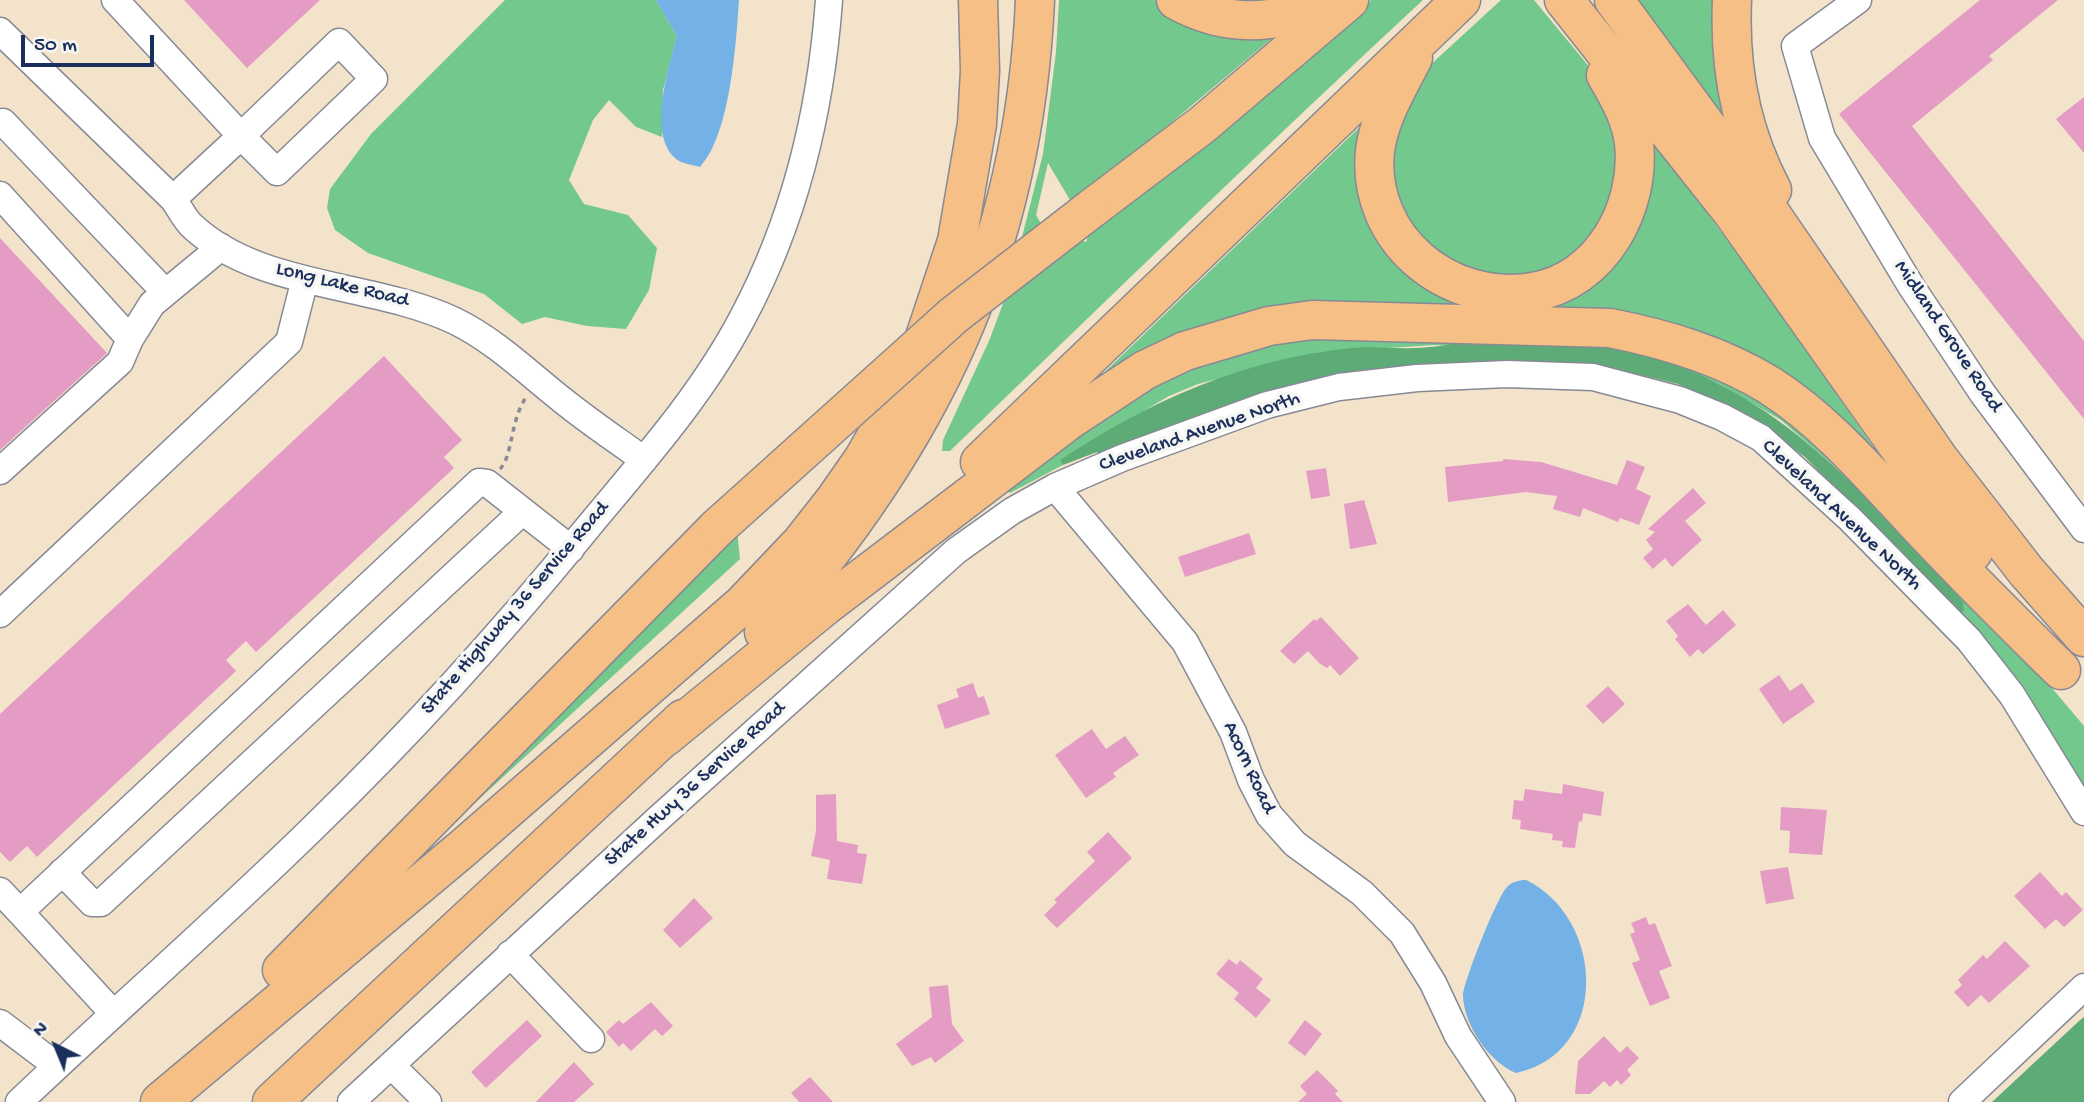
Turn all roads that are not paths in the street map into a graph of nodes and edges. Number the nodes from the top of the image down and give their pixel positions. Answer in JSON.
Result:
{"nodes":[{"id":1,"x":115,"y":0,"type":"edge"},
{"id":2,"x":829,"y":0,"type":"edge"},
{"id":3,"x":978,"y":0,"type":"edge"},
{"id":4,"x":1035,"y":0,"type":"edge"},
{"id":5,"x":1176,"y":0,"type":"edge"},
{"id":6,"x":1325,"y":0,"type":"edge"},
{"id":7,"x":1349,"y":0,"type":"edge"},
{"id":8,"x":1461,"y":0,"type":"edge"},
{"id":9,"x":1614,"y":0,"type":"edge"},
{"id":10,"x":1732,"y":0,"type":"edge"},
{"id":11,"x":1858,"y":0,"type":"edge"},
{"id":12,"x":1565,"y":1,"type":"edge"},
{"id":13,"x":0,"y":31,"type":"edge"},
{"id":14,"x":1426,"y":33,"type":"junction"},
{"id":15,"x":0,"y":125,"type":"edge"},
{"id":16,"x":241,"y":136,"type":"junction"},
{"id":17,"x":0,"y":195,"type":"edge"},
{"id":18,"x":173,"y":198,"type":"junction"},
{"id":19,"x":221,"y":247,"type":"junction"},
{"id":20,"x":1805,"y":265,"type":"junction"},
{"id":21,"x":305,"y":279,"type":"junction"},
{"id":22,"x":165,"y":292,"type":"junction"},
{"id":23,"x":130,"y":339,"type":"junction"},
{"id":24,"x":644,"y":460,"type":"junction"},
{"id":25,"x":0,"y":471,"type":"edge"},
{"id":26,"x":1055,"y":487,"type":"junction"},
{"id":27,"x":523,"y":511,"type":"junction"},
{"id":28,"x":2084,"y":529,"type":"edge"},
{"id":29,"x":571,"y":549,"type":"junction"},
{"id":30,"x":825,"y":606,"type":"junction"},
{"id":31,"x":0,"y":614,"type":"edge"},
{"id":32,"x":2084,"y":637,"type":"edge"},
{"id":33,"x":2073,"y":682,"type":"edge"},
{"id":34,"x":665,"y":737,"type":"junction"},
{"id":35,"x":2084,"y":812,"type":"edge"},
{"id":36,"x":62,"y":872,"type":"junction"},
{"id":37,"x":0,"y":891,"type":"edge"},
{"id":38,"x":20,"y":912,"type":"junction"},
{"id":39,"x":510,"y":954,"type":"junction"},
{"id":40,"x":2084,"y":987,"type":"edge"},
{"id":41,"x":113,"y":1013,"type":"junction"},
{"id":42,"x":0,"y":1023,"type":"edge"},
{"id":43,"x":592,"y":1039,"type":"dead end"},
{"id":44,"x":391,"y":1065,"type":"junction"},
{"id":45,"x":57,"y":1066,"type":"junction"},
{"id":46,"x":19,"y":1102,"type":"edge"},
{"id":47,"x":149,"y":1102,"type":"edge"},
{"id":48,"x":160,"y":1102,"type":"edge"},
{"id":49,"x":272,"y":1102,"type":"edge"},
{"id":50,"x":351,"y":1102,"type":"edge"},
{"id":51,"x":428,"y":1102,"type":"edge"},
{"id":52,"x":1502,"y":1102,"type":"edge"},
{"id":53,"x":1962,"y":1102,"type":"edge"}],
"edges":[{"from":1,"to":16,"type":"street"},
{"from":2,"to":24,"type":"street","name":"State Highway 36 Service Road"},
{"from":3,"to":48,"type":"highway"},
{"from":4,"to":34,"type":"highway"},
{"from":5,"to":6,"type":"highway"},
{"from":7,"to":47,"type":"highway","bridge":true},
{"from":8,"to":14,"type":"highway"},
{"from":9,"to":20,"type":"highway"},
{"from":10,"to":20,"type":"highway"},
{"from":11,"to":28,"type":"street","name":"Midland Grove Road"},
{"from":12,"to":14,"type":"highway"},
{"from":12,"to":33,"type":"highway"},
{"from":13,"to":18,"type":"street","name":"Long Lake Road"},
{"from":14,"to":30,"type":"highway"},
{"from":15,"to":22,"type":"street"},
{"from":16,"to":16,"type":"street"},
{"from":16,"to":18,"type":"street"},
{"from":17,"to":23,"type":"street"},
{"from":18,"to":19,"type":"street","name":"Long Lake Road"},
{"from":19,"to":21,"type":"street","name":"Long Lake Road"},
{"from":19,"to":22,"type":"street"},
{"from":20,"to":32,"type":"highway"},
{"from":21,"to":24,"type":"street","name":"Long Lake Road"},
{"from":21,"to":31,"type":"street"},
{"from":22,"to":23,"type":"street"},
{"from":23,"to":25,"type":"street"},
{"from":24,"to":29,"type":"street","name":"State Highway 36 Service Road"},
{"from":26,"to":35,"type":"street","name":"Cleveland Avenue North"},
{"from":26,"to":39,"type":"street","name":"State Hwy 36 Service Road"},
{"from":26,"to":52,"type":"street","name":"Acorn Road"},
{"from":27,"to":29,"type":"street"},
{"from":27,"to":36,"type":"street"},
{"from":27,"to":36,"type":"street"},
{"from":29,"to":41,"type":"street","name":"State Highway 36 Service Road"},
{"from":30,"to":33,"type":"highway"},
{"from":30,"to":34,"type":"highway"},
{"from":34,"to":49,"type":"highway"},
{"from":36,"to":38,"type":"street"},
{"from":37,"to":38,"type":"street"},
{"from":38,"to":41,"type":"street"},
{"from":39,"to":43,"type":"street"},
{"from":39,"to":44,"type":"street","name":"State Hwy 36 Service Road"},
{"from":40,"to":53,"type":"street"},
{"from":41,"to":45,"type":"street","name":"State Highway 36 Service Road"},
{"from":42,"to":45,"type":"street"},
{"from":44,"to":50,"type":"street","name":"State Hwy 36 Service Road"},
{"from":44,"to":51,"type":"street"},
{"from":45,"to":46,"type":"street","name":"State Highway 36 Service Road"}]}
